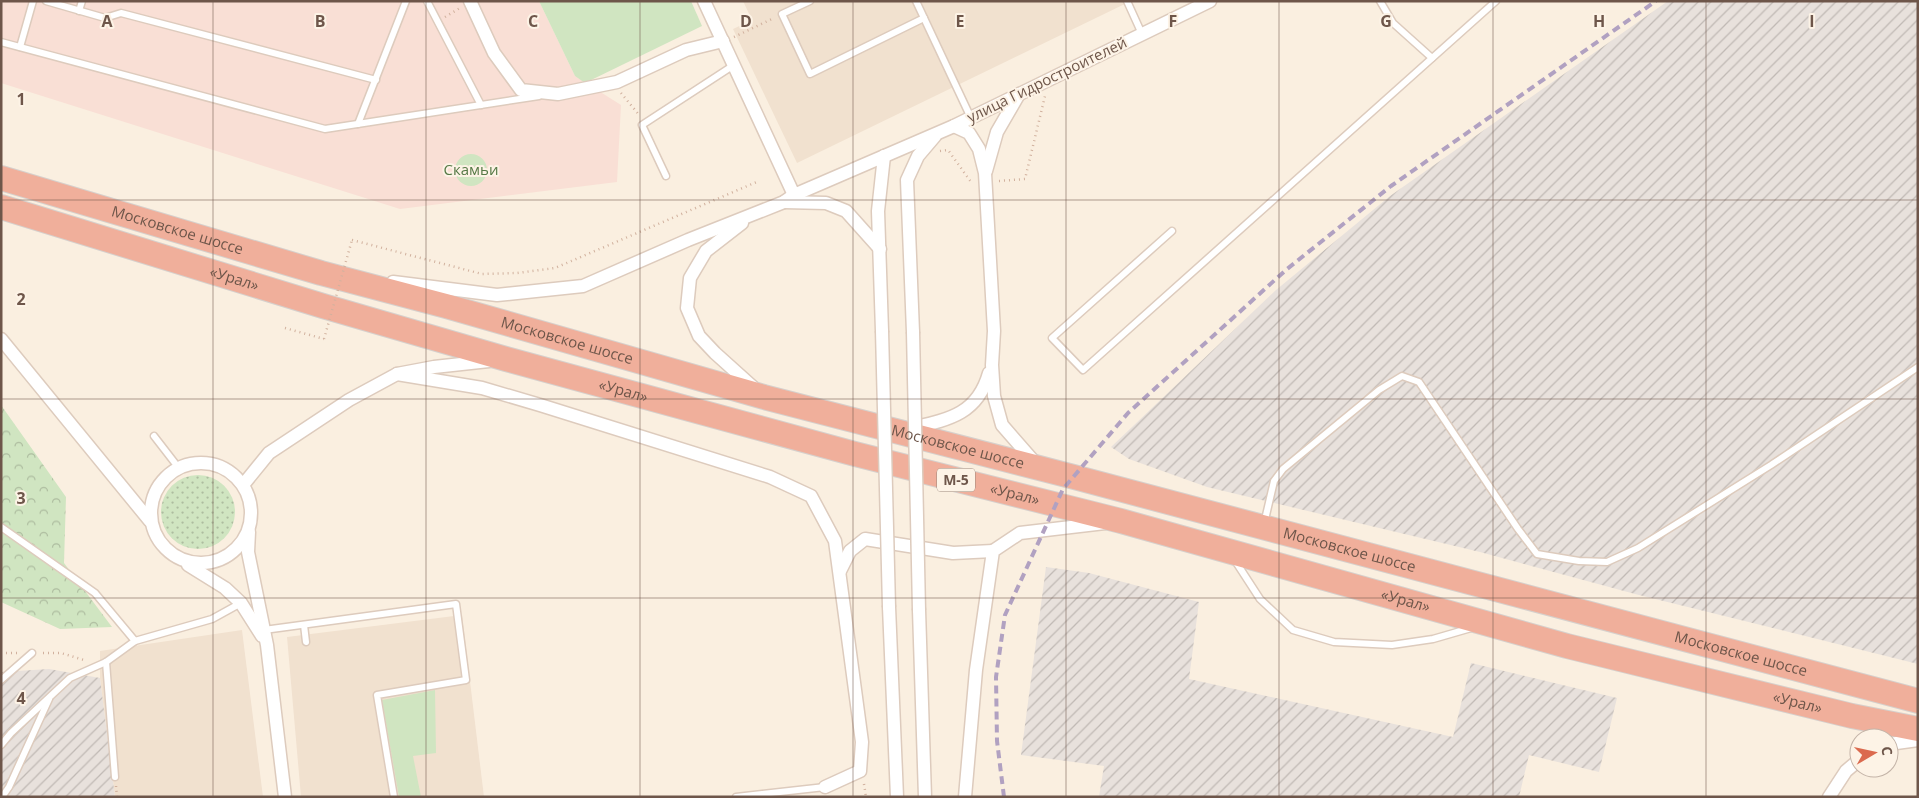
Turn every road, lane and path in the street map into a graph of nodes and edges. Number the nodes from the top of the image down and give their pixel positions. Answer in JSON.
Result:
{"nodes":[{"id":1,"x":33,"y":1,"type":"edge"},
{"id":2,"x":46,"y":1,"type":"edge"},
{"id":3,"x":82,"y":1,"type":"edge"},
{"id":4,"x":406,"y":1,"type":"edge"},
{"id":5,"x":427,"y":1,"type":"edge"},
{"id":6,"x":704,"y":1,"type":"edge"},
{"id":7,"x":810,"y":1,"type":"edge"},
{"id":8,"x":916,"y":1,"type":"edge"},
{"id":9,"x":1127,"y":1,"type":"edge"},
{"id":10,"x":1210,"y":1,"type":"edge"},
{"id":11,"x":1380,"y":1,"type":"edge"},
{"id":12,"x":1496,"y":1,"type":"edge"},
{"id":13,"x":470,"y":2,"type":"edge"},
{"id":14,"x":80,"y":11,"type":"junction"},
{"id":15,"x":782,"y":14,"type":"junction"},
{"id":16,"x":924,"y":18,"type":"junction"},
{"id":17,"x":437,"y":21,"type":"junction"},
{"id":18,"x":1142,"y":34,"type":"junction"},
{"id":19,"x":723,"y":41,"type":"junction"},
{"id":20,"x":1,"y":42,"type":"edge"},
{"id":21,"x":20,"y":47,"type":"junction"},
{"id":22,"x":1432,"y":58,"type":"junction"},
{"id":23,"x":734,"y":66,"type":"junction"},
{"id":24,"x":376,"y":80,"type":"junction"},
{"id":25,"x":617,"y":89,"type":"dead end"},
{"id":26,"x":1020,"y":93,"type":"junction"},
{"id":27,"x":558,"y":94,"type":"junction"},
{"id":28,"x":1046,"y":94,"type":"dead end"},
{"id":29,"x":481,"y":105,"type":"junction"},
{"id":30,"x":971,"y":118,"type":"junction"},
{"id":31,"x":646,"y":123,"type":"junction"},
{"id":32,"x":358,"y":124,"type":"junction"},
{"id":33,"x":954,"y":126,"type":"junction"},
{"id":34,"x":939,"y":132,"type":"junction"},
{"id":35,"x":938,"y":152,"type":"dead end"},
{"id":36,"x":884,"y":156,"type":"junction"},
{"id":37,"x":985,"y":173,"type":"junction"},
{"id":38,"x":666,"y":176,"type":"dead end"},
{"id":39,"x":1,"y":178,"type":"edge"},
{"id":40,"x":759,"y":181,"type":"dead end"},
{"id":41,"x":999,"y":181,"type":"dead end"},
{"id":42,"x":972,"y":183,"type":"dead end"},
{"id":43,"x":789,"y":199,"type":"junction"},
{"id":44,"x":1,"y":207,"type":"edge"},
{"id":45,"x":755,"y":213,"type":"junction"},
{"id":46,"x":1172,"y":232,"type":"dead end"},
{"id":47,"x":880,"y":250,"type":"junction"},
{"id":48,"x":321,"y":273,"type":"junction"},
{"id":49,"x":285,"y":328,"type":"dead end"},
{"id":50,"x":1,"y":339,"type":"edge"},
{"id":51,"x":506,"y":359,"type":"junction"},
{"id":52,"x":992,"y":366,"type":"junction"},
{"id":53,"x":1918,"y":367,"type":"edge"},
{"id":54,"x":397,"y":374,"type":"junction"},
{"id":55,"x":764,"y":397,"type":"junction"},
{"id":56,"x":896,"y":432,"type":"junction"},
{"id":57,"x":154,"y":436,"type":"dead end"},
{"id":58,"x":178,"y":468,"type":"junction"},
{"id":59,"x":1040,"y":469,"type":"junction"},
{"id":60,"x":243,"y":485,"type":"junction"},
{"id":61,"x":150,"y":521,"type":"junction"},
{"id":62,"x":1121,"y":521,"type":"junction"},
{"id":63,"x":1,"y":526,"type":"edge"},
{"id":64,"x":1264,"y":527,"type":"junction"},
{"id":65,"x":249,"y":529,"type":"junction"},
{"id":66,"x":993,"y":551,"type":"junction"},
{"id":67,"x":167,"y":552,"type":"junction"},
{"id":68,"x":1229,"y":552,"type":"junction"},
{"id":69,"x":840,"y":570,"type":"junction"},
{"id":70,"x":241,"y":603,"type":"junction"},
{"id":71,"x":304,"y":624,"type":"junction"},
{"id":72,"x":1485,"y":624,"type":"junction"},
{"id":73,"x":264,"y":630,"type":"junction"},
{"id":74,"x":135,"y":641,"type":"junction"},
{"id":75,"x":306,"y":642,"type":"dead end"},
{"id":76,"x":267,"y":644,"type":"junction"},
{"id":77,"x":1,"y":653,"type":"edge"},
{"id":78,"x":32,"y":653,"type":"junction"},
{"id":79,"x":103,"y":664,"type":"junction"},
{"id":80,"x":1,"y":680,"type":"edge"},
{"id":81,"x":51,"y":696,"type":"junction"},
{"id":82,"x":1918,"y":700,"type":"edge"},
{"id":83,"x":1918,"y":730,"type":"edge"},
{"id":84,"x":1918,"y":740,"type":"edge"},
{"id":85,"x":1899,"y":743,"type":"edge"},
{"id":86,"x":1,"y":745,"type":"edge"},
{"id":87,"x":1849,"y":769,"type":"edge"},
{"id":88,"x":115,"y":777,"type":"dead end"},
{"id":89,"x":825,"y":787,"type":"joint"},
{"id":90,"x":2,"y":797,"type":"edge"},
{"id":91,"x":285,"y":797,"type":"edge"},
{"id":92,"x":394,"y":797,"type":"edge"},
{"id":93,"x":736,"y":797,"type":"edge"},
{"id":94,"x":897,"y":797,"type":"edge"},
{"id":95,"x":925,"y":797,"type":"edge"},
{"id":96,"x":965,"y":797,"type":"edge"},
{"id":97,"x":1829,"y":797,"type":"edge"}],
"edges":[{"from":1,"to":21,"type":"lane"},
{"from":2,"to":14,"type":"lane"},
{"from":3,"to":14,"type":"lane"},
{"from":4,"to":24,"type":"lane"},
{"from":5,"to":17,"type":"lane"},
{"from":6,"to":19,"type":"street"},
{"from":7,"to":15,"type":"lane"},
{"from":8,"to":16,"type":"lane"},
{"from":9,"to":18,"type":"lane"},
{"from":10,"to":18,"type":"street","name":"улица Гидростроителей"},
{"from":11,"to":22,"type":"lane"},
{"from":12,"to":22,"type":"lane"},
{"from":13,"to":17,"type":"path"},
{"from":13,"to":27,"type":"street"},
{"from":14,"to":24,"type":"lane"},
{"from":15,"to":16,"type":"lane"},
{"from":15,"to":19,"type":"path"},
{"from":16,"to":30,"type":"lane"},
{"from":17,"to":29,"type":"lane"},
{"from":18,"to":26,"type":"street","name":"улица Гидростроителей"},
{"from":19,"to":23,"type":"street"},
{"from":19,"to":27,"type":"street"},
{"from":20,"to":21,"type":"lane"},
{"from":21,"to":32,"type":"lane"},
{"from":22,"to":46,"type":"lane"},
{"from":23,"to":31,"type":"lane"},
{"from":23,"to":43,"type":"street"},
{"from":24,"to":32,"type":"lane"},
{"from":25,"to":31,"type":"path"},
{"from":26,"to":30,"type":"street","name":"улица Гидростроителей"},
{"from":26,"to":37,"type":"street"},
{"from":27,"to":29,"type":"lane"},
{"from":28,"to":41,"type":"path"},
{"from":29,"to":32,"type":"lane"},
{"from":30,"to":33,"type":"street","name":"улица Гидростроителей"},
{"from":31,"to":38,"type":"lane"},
{"from":33,"to":34,"type":"street","name":"улица Гидростроителей"},
{"from":33,"to":37,"type":"street"},
{"from":34,"to":36,"type":"street","name":"улица Гидростроителей"},
{"from":34,"to":95,"type":"street","bridge":true},
{"from":35,"to":42,"type":"path"},
{"from":36,"to":43,"type":"street","name":"улица Гидростроителей"},
{"from":36,"to":47,"type":"street"},
{"from":37,"to":52,"type":"street"},
{"from":39,"to":48,"type":"highway","name":"Московское шоссе","number":"М-5"},
{"from":40,"to":49,"type":"path","bridge":true},
{"from":43,"to":45,"type":"street","name":"улица Гидростроителей"},
{"from":43,"to":47,"type":"street"},
{"from":44,"to":51,"type":"highway","name":"«Урал»","number":"М-5"},
{"from":45,"to":48,"type":"street"},
{"from":45,"to":55,"type":"street"},
{"from":47,"to":94,"type":"street","bridge":true},
{"from":48,"to":55,"type":"highway","name":"Московское шоссе","number":"М-5"},
{"from":50,"to":61,"type":"street"},
{"from":51,"to":54,"type":"street"},
{"from":51,"to":62,"type":"highway","name":"«Урал»","number":"М-5"},
{"from":52,"to":56,"type":"street"},
{"from":52,"to":59,"type":"street"},
{"from":53,"to":64,"type":"lane"},
{"from":54,"to":60,"type":"street"},
{"from":54,"to":69,"type":"street"},
{"from":55,"to":56,"type":"highway","name":"Московское шоссе","number":"М-5"},
{"from":56,"to":59,"type":"highway","name":"Московское шоссе","number":"М-5"},
{"from":57,"to":58,"type":"lane"},
{"from":58,"to":60,"type":"street"},
{"from":58,"to":61,"type":"street"},
{"from":59,"to":64,"type":"highway","name":"Московское шоссе","number":"М-5"},
{"from":60,"to":65,"type":"street"},
{"from":61,"to":67,"type":"street"},
{"from":62,"to":66,"type":"street"},
{"from":62,"to":68,"type":"highway","name":"«Урал»","number":"М-5"},
{"from":63,"to":74,"type":"lane"},
{"from":64,"to":82,"type":"highway","name":"Московское шоссе","number":"М-5"},
{"from":65,"to":67,"type":"street"},
{"from":65,"to":73,"type":"street"},
{"from":66,"to":69,"type":"street"},
{"from":66,"to":96,"type":"street"},
{"from":67,"to":70,"type":"street"},
{"from":68,"to":72,"type":"highway","name":"«Урал»","number":"М-5"},
{"from":68,"to":72,"type":"lane"},
{"from":69,"to":89,"type":"street"},
{"from":70,"to":74,"type":"lane"},
{"from":70,"to":76,"type":"street"},
{"from":71,"to":73,"type":"lane"},
{"from":71,"to":75,"type":"lane"},
{"from":71,"to":92,"type":"lane"},
{"from":72,"to":83,"type":"highway","name":"«Урал»","number":"М-5"},
{"from":73,"to":76,"type":"street"},
{"from":74,"to":79,"type":"lane"},
{"from":76,"to":91,"type":"street"},
{"from":77,"to":78,"type":"path"},
{"from":78,"to":79,"type":"path"},
{"from":78,"to":80,"type":"lane"},
{"from":79,"to":81,"type":"lane"},
{"from":79,"to":88,"type":"lane"},
{"from":81,"to":86,"type":"lane"},
{"from":81,"to":90,"type":"lane"},
{"from":84,"to":85,"type":"street"},
{"from":87,"to":97,"type":"street"},
{"from":89,"to":93,"type":"lane"}]}
